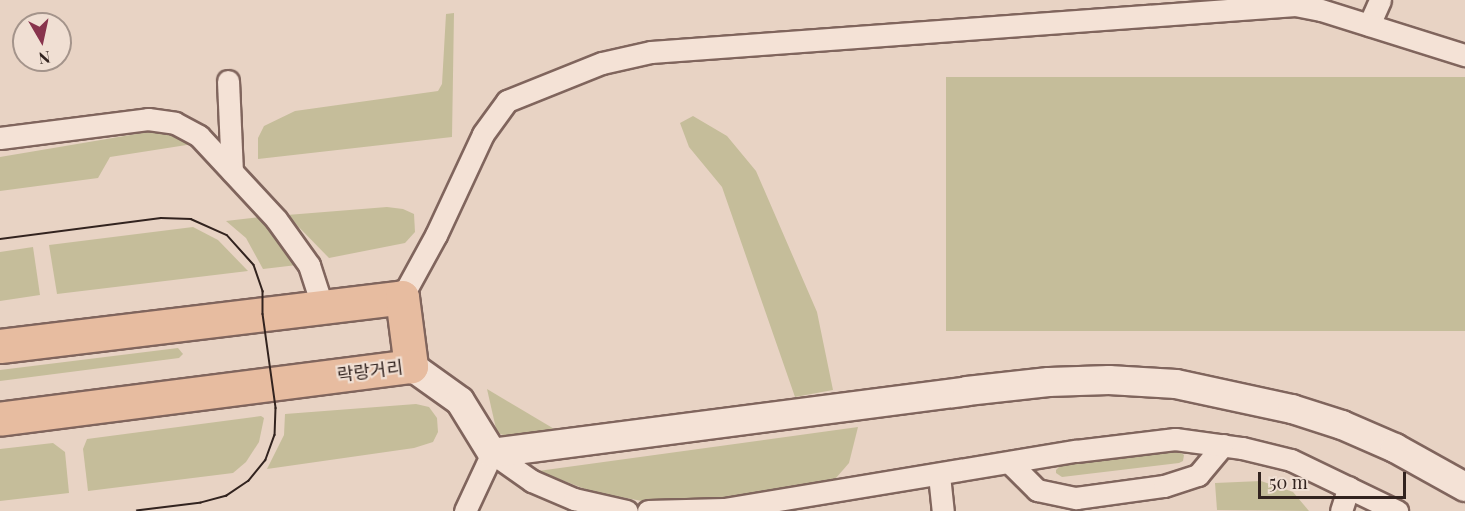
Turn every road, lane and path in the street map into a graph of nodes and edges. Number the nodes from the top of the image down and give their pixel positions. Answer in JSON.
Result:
{"nodes":[{"id":1,"x":1380,"y":0,"type":"edge"},
{"id":2,"x":1163,"y":8,"type":"edge"},
{"id":3,"x":1369,"y":25,"type":"junction"},
{"id":4,"x":1465,"y":55,"type":"edge"},
{"id":5,"x":228,"y":81,"type":"dead end"},
{"id":6,"x":0,"y":138,"type":"edge"},
{"id":7,"x":232,"y":171,"type":"junction"},
{"id":8,"x":402,"y":297,"type":"junction"},
{"id":9,"x":322,"y":305,"type":"junction"},
{"id":10,"x":0,"y":346,"type":"edge"},
{"id":11,"x":411,"y":366,"type":"junction"},
{"id":12,"x":0,"y":419,"type":"edge"},
{"id":13,"x":1223,"y":445,"type":"junction"},
{"id":14,"x":492,"y":453,"type":"junction"},
{"id":15,"x":1011,"y":464,"type":"junction"},
{"id":16,"x":939,"y":475,"type":"junction"},
{"id":17,"x":1349,"y":487,"type":"junction"},
{"id":18,"x":1465,"y":487,"type":"edge"},
{"id":19,"x":465,"y":511,"type":"edge"},
{"id":20,"x":627,"y":511,"type":"edge"},
{"id":21,"x":648,"y":511,"type":"edge"},
{"id":22,"x":943,"y":511,"type":"edge"},
{"id":23,"x":1341,"y":511,"type":"edge"},
{"id":24,"x":1397,"y":511,"type":"edge"}],
"edges":[{"from":1,"to":3,"type":"street"},
{"from":2,"to":3,"type":"street"},
{"from":2,"to":8,"type":"street"},
{"from":3,"to":4,"type":"street"},
{"from":5,"to":7,"type":"street"},
{"from":6,"to":7,"type":"street"},
{"from":7,"to":9,"type":"street"},
{"from":8,"to":9,"type":"main road"},
{"from":8,"to":11,"type":"main road","name":"락랑거리"},
{"from":9,"to":10,"type":"main road"},
{"from":11,"to":12,"type":"main road","name":"락랑거리"},
{"from":11,"to":14,"type":"main road"},
{"from":13,"to":15,"type":"street"},
{"from":13,"to":15,"type":"street"},
{"from":13,"to":17,"type":"street"},
{"from":14,"to":18,"type":"main road"},
{"from":14,"to":19,"type":"street"},
{"from":14,"to":20,"type":"street"},
{"from":15,"to":16,"type":"street"},
{"from":16,"to":21,"type":"street"},
{"from":16,"to":22,"type":"street"},
{"from":17,"to":23,"type":"street"},
{"from":17,"to":24,"type":"street"}]}
